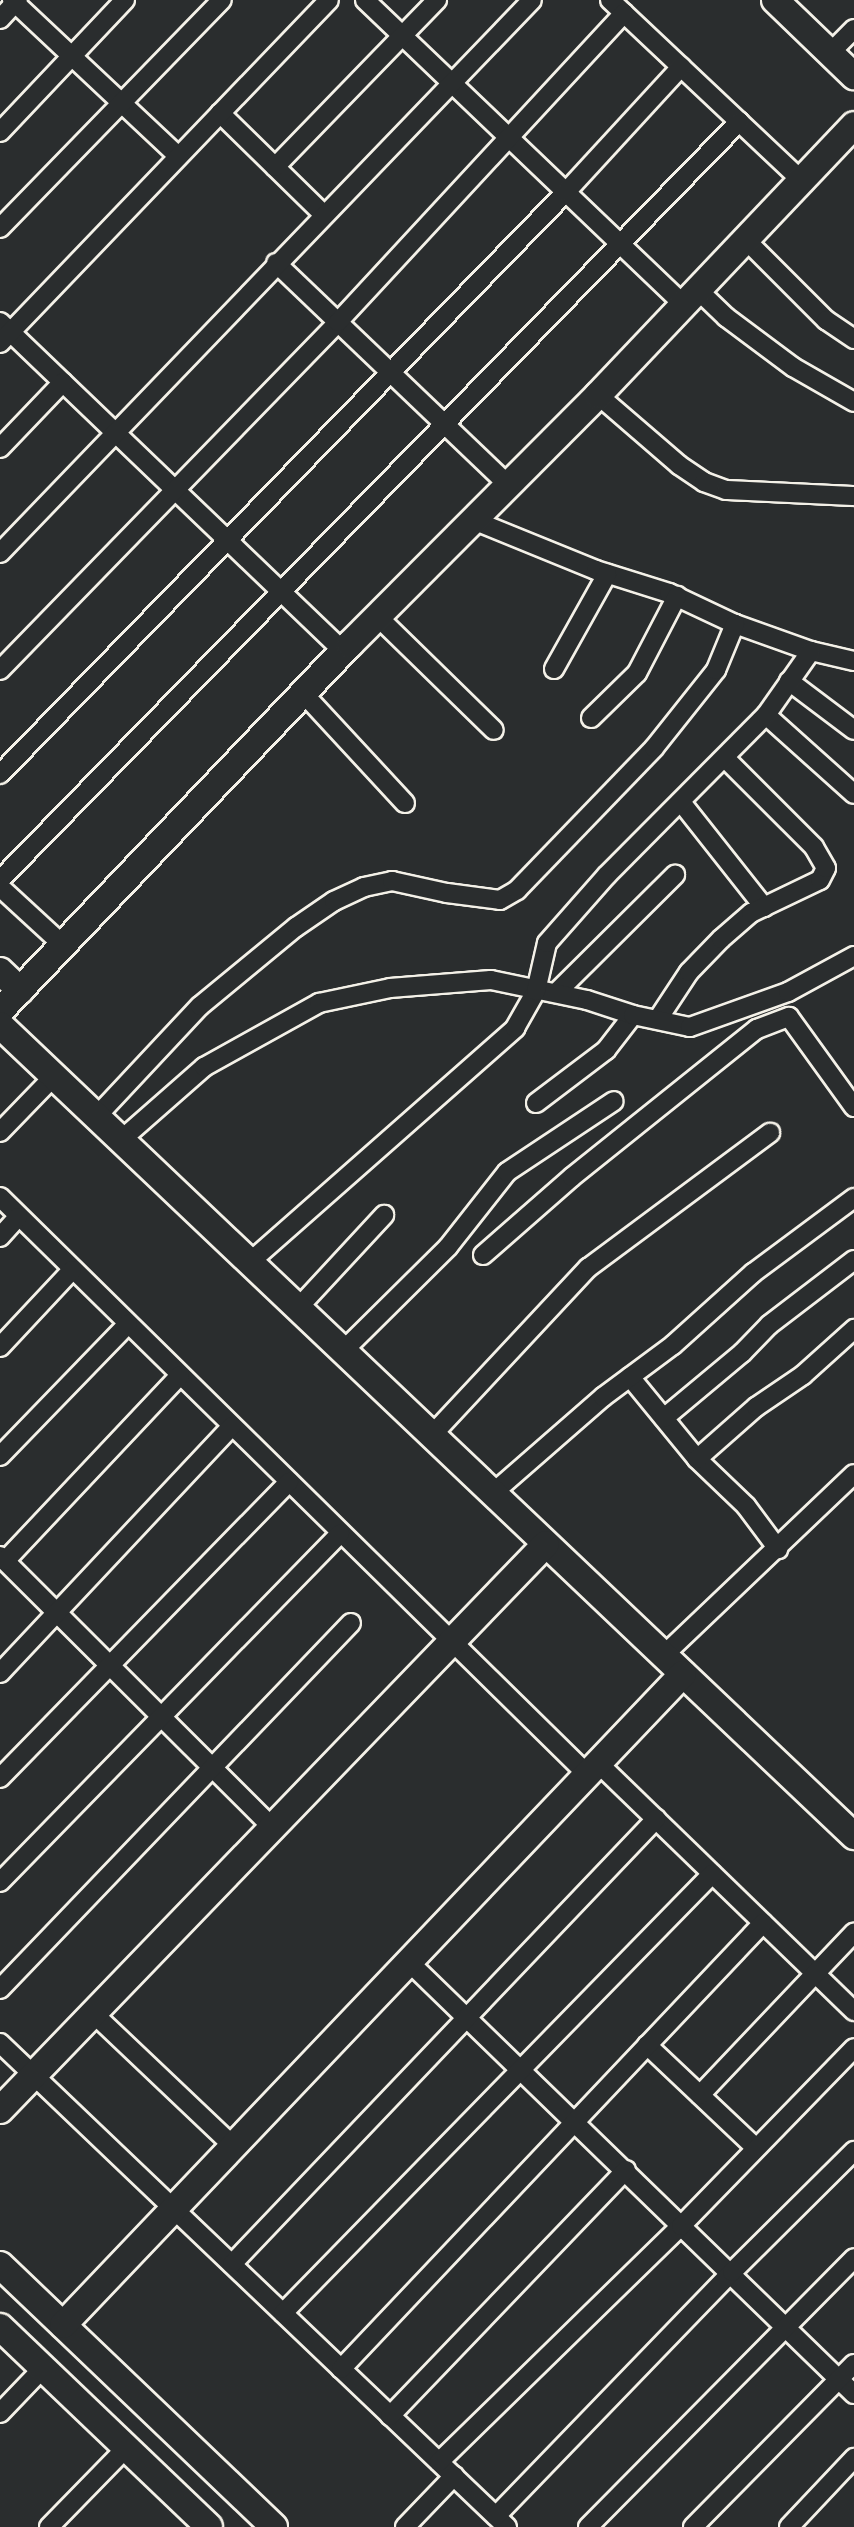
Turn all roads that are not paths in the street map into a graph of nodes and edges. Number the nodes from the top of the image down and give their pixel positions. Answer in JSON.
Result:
{"nodes":[{"id":1,"x":125,"y":0,"type":"edge"},
{"id":2,"x":222,"y":0,"type":"edge"},
{"id":3,"x":329,"y":0,"type":"edge"},
{"id":4,"x":365,"y":0,"type":"edge"},
{"id":5,"x":437,"y":0,"type":"edge"},
{"id":6,"x":532,"y":0,"type":"edge"},
{"id":7,"x":775,"y":0,"type":"edge"},
{"id":8,"x":15,"y":1,"type":"edge"},
{"id":9,"x":617,"y":6,"type":"edge"},
{"id":10,"x":0,"y":19,"type":"edge"},
{"id":11,"x":854,"y":29,"type":"edge"},
{"id":12,"x":402,"y":35,"type":"junction"},
{"id":13,"x":830,"y":53,"type":"junction"},
{"id":14,"x":72,"y":56,"type":"junction"},
{"id":15,"x":681,"y":67,"type":"junction"},
{"id":16,"x":854,"y":76,"type":"edge"},
{"id":17,"x":453,"y":84,"type":"junction"},
{"id":18,"x":120,"y":101,"type":"junction"},
{"id":19,"x":220,"y":113,"type":"junction"},
{"id":20,"x":739,"y":122,"type":"junction"},
{"id":21,"x":854,"y":125,"type":"edge"},
{"id":22,"x":0,"y":132,"type":"edge"},
{"id":23,"x":509,"y":138,"type":"junction"},
{"id":24,"x":177,"y":155,"type":"junction"},
{"id":25,"x":275,"y":167,"type":"junction"},
{"id":26,"x":803,"y":182,"type":"junction"},
{"id":27,"x":566,"y":192,"type":"junction"},
{"id":28,"x":323,"y":214,"type":"junction"},
{"id":29,"x":0,"y":228,"type":"edge"},
{"id":30,"x":745,"y":239,"type":"junction"},
{"id":31,"x":619,"y":243,"type":"junction"},
{"id":32,"x":276,"y":263,"type":"junction"},
{"id":33,"x":691,"y":297,"type":"junction"},
{"id":34,"x":338,"y":322,"type":"junction"},
{"id":35,"x":4,"y":332,"type":"edge"},
{"id":36,"x":854,"y":339,"type":"edge"},
{"id":37,"x":390,"y":372,"type":"junction"},
{"id":38,"x":63,"y":382,"type":"junction"},
{"id":39,"x":598,"y":395,"type":"junction"},
{"id":40,"x":854,"y":402,"type":"edge"},
{"id":41,"x":444,"y":424,"type":"junction"},
{"id":42,"x":117,"y":434,"type":"junction"},
{"id":43,"x":0,"y":448,"type":"edge"},
{"id":44,"x":508,"y":485,"type":"junction"},
{"id":45,"x":174,"y":490,"type":"junction"},
{"id":46,"x":854,"y":496,"type":"edge"},
{"id":47,"x":473,"y":520,"type":"junction"},
{"id":48,"x":227,"y":541,"type":"junction"},
{"id":49,"x":0,"y":553,"type":"edge"},
{"id":50,"x":607,"y":574,"type":"junction"},
{"id":51,"x":280,"y":591,"type":"junction"},
{"id":52,"x":677,"y":596,"type":"junction"},
{"id":53,"x":377,"y":616,"type":"junction"},
{"id":54,"x":735,"y":624,"type":"junction"},
{"id":55,"x":343,"y":651,"type":"junction"},
{"id":56,"x":811,"y":651,"type":"junction"},
{"id":57,"x":854,"y":661,"type":"edge"},
{"id":58,"x":554,"y":669,"type":"dead end"},
{"id":59,"x":0,"y":670,"type":"edge"},
{"id":60,"x":789,"y":681,"type":"junction"},
{"id":61,"x":303,"y":693,"type":"junction"},
{"id":62,"x":766,"y":715,"type":"junction"},
{"id":63,"x":591,"y":718,"type":"dead end"},
{"id":64,"x":494,"y":730,"type":"dead end"},
{"id":65,"x":854,"y":730,"type":"edge"},
{"id":66,"x":725,"y":758,"type":"junction"},
{"id":67,"x":0,"y":774,"type":"edge"},
{"id":68,"x":854,"y":794,"type":"edge"},
{"id":69,"x":681,"y":802,"type":"junction"},
{"id":70,"x":405,"y":803,"type":"dead end"},
{"id":71,"x":675,"y":875,"type":"dead end"},
{"id":72,"x":0,"y":880,"type":"edge"},
{"id":73,"x":0,"y":887,"type":"edge"},
{"id":74,"x":764,"y":907,"type":"junction"},
{"id":75,"x":63,"y":945,"type":"junction"},
{"id":76,"x":854,"y":956,"type":"edge"},
{"id":77,"x":0,"y":971,"type":"edge"},
{"id":78,"x":20,"y":990,"type":"junction"},
{"id":79,"x":536,"y":991,"type":"junction"},
{"id":80,"x":556,"y":993,"type":"junction"},
{"id":81,"x":0,"y":1011,"type":"edge"},
{"id":82,"x":633,"y":1015,"type":"junction"},
{"id":83,"x":658,"y":1019,"type":"junction"},
{"id":84,"x":0,"y":1025,"type":"edge"},
{"id":85,"x":54,"y":1076,"type":"junction"},
{"id":86,"x":614,"y":1101,"type":"dead end"},
{"id":87,"x":536,"y":1103,"type":"dead end"},
{"id":88,"x":854,"y":1107,"type":"edge"},
{"id":89,"x":96,"y":1117,"type":"junction"},
{"id":90,"x":0,"y":1132,"type":"edge"},
{"id":91,"x":770,"y":1133,"type":"dead end"},
{"id":92,"x":121,"y":1140,"type":"junction"},
{"id":93,"x":0,"y":1197,"type":"edge"},
{"id":94,"x":854,"y":1198,"type":"edge"},
{"id":95,"x":384,"y":1215,"type":"dead end"},
{"id":96,"x":18,"y":1217,"type":"junction"},
{"id":97,"x":0,"y":1237,"type":"edge"},
{"id":98,"x":483,"y":1255,"type":"dead end"},
{"id":99,"x":854,"y":1260,"type":"edge"},
{"id":100,"x":250,"y":1262,"type":"junction"},
{"id":101,"x":72,"y":1270,"type":"junction"},
{"id":102,"x":298,"y":1308,"type":"junction"},
{"id":103,"x":128,"y":1324,"type":"junction"},
{"id":104,"x":854,"y":1329,"type":"edge"},
{"id":105,"x":0,"y":1347,"type":"edge"},
{"id":106,"x":343,"y":1351,"type":"junction"},
{"id":107,"x":180,"y":1375,"type":"junction"},
{"id":108,"x":630,"y":1377,"type":"junction"},
{"id":109,"x":664,"y":1418,"type":"junction"},
{"id":110,"x":232,"y":1426,"type":"junction"},
{"id":111,"x":432,"y":1435,"type":"junction"},
{"id":112,"x":0,"y":1456,"type":"edge"},
{"id":113,"x":697,"y":1459,"type":"junction"},
{"id":114,"x":854,"y":1475,"type":"edge"},
{"id":115,"x":289,"y":1482,"type":"junction"},
{"id":116,"x":493,"y":1493,"type":"junction"},
{"id":117,"x":340,"y":1533,"type":"junction"},
{"id":118,"x":546,"y":1544,"type":"junction"},
{"id":119,"x":778,"y":1549,"type":"junction"},
{"id":120,"x":2,"y":1558,"type":"edge"},
{"id":121,"x":57,"y":1615,"type":"junction"},
{"id":122,"x":351,"y":1623,"type":"dead end"},
{"id":123,"x":450,"y":1640,"type":"junction"},
{"id":124,"x":664,"y":1655,"type":"junction"},
{"id":125,"x":108,"y":1667,"type":"junction"},
{"id":126,"x":0,"y":1673,"type":"edge"},
{"id":127,"x":683,"y":1674,"type":"junction"},
{"id":128,"x":160,"y":1717,"type":"junction"},
{"id":129,"x":591,"y":1767,"type":"junction"},
{"id":130,"x":212,"y":1768,"type":"junction"},
{"id":131,"x":0,"y":1778,"type":"edge"},
{"id":132,"x":656,"y":1819,"type":"junction"},
{"id":133,"x":272,"y":1827,"type":"junction"},
{"id":134,"x":854,"y":1836,"type":"edge"},
{"id":135,"x":712,"y":1874,"type":"junction"},
{"id":136,"x":0,"y":1882,"type":"edge"},
{"id":137,"x":763,"y":1923,"type":"junction"},
{"id":138,"x":854,"y":1933,"type":"edge"},
{"id":139,"x":407,"y":1960,"type":"junction"},
{"id":140,"x":814,"y":1972,"type":"junction"},
{"id":141,"x":0,"y":1989,"type":"edge"},
{"id":142,"x":854,"y":2011,"type":"edge"},
{"id":143,"x":93,"y":2013,"type":"junction"},
{"id":144,"x":463,"y":2018,"type":"junction"},
{"id":145,"x":0,"y":2043,"type":"edge"},
{"id":146,"x":647,"y":2045,"type":"junction"},
{"id":147,"x":854,"y":2048,"type":"edge"},
{"id":148,"x":519,"y":2072,"type":"junction"},
{"id":149,"x":34,"y":2075,"type":"junction"},
{"id":150,"x":700,"y":2095,"type":"junction"},
{"id":151,"x":0,"y":2110,"type":"edge"},
{"id":152,"x":573,"y":2121,"type":"junction"},
{"id":153,"x":232,"y":2145,"type":"junction"},
{"id":154,"x":755,"y":2147,"type":"junction"},
{"id":155,"x":854,"y":2151,"type":"edge"},
{"id":156,"x":626,"y":2170,"type":"junction"},
{"id":157,"x":173,"y":2208,"type":"junction"},
{"id":158,"x":681,"y":2226,"type":"junction"},
{"id":159,"x":854,"y":2258,"type":"edge"},
{"id":160,"x":232,"y":2264,"type":"junction"},
{"id":161,"x":0,"y":2265,"type":"edge"},
{"id":162,"x":732,"y":2272,"type":"junction"},
{"id":163,"x":283,"y":2313,"type":"junction"},
{"id":164,"x":63,"y":2325,"type":"junction"},
{"id":165,"x":0,"y":2327,"type":"edge"},
{"id":166,"x":787,"y":2327,"type":"junction"},
{"id":167,"x":854,"y":2364,"type":"edge"},
{"id":168,"x":43,"y":2368,"type":"junction"},
{"id":169,"x":341,"y":2369,"type":"junction"},
{"id":170,"x":839,"y":2380,"type":"junction"},
{"id":171,"x":854,"y":2394,"type":"edge"},
{"id":172,"x":0,"y":2413,"type":"edge"},
{"id":173,"x":390,"y":2416,"type":"junction"},
{"id":174,"x":126,"y":2448,"type":"junction"},
{"id":175,"x":854,"y":2458,"type":"edge"},
{"id":176,"x":439,"y":2462,"type":"junction"},
{"id":177,"x":454,"y":2476,"type":"junction"},
{"id":178,"x":501,"y":2522,"type":"edge"},
{"id":179,"x":49,"y":2527,"type":"edge"},
{"id":180,"x":209,"y":2527,"type":"edge"},
{"id":181,"x":274,"y":2527,"type":"edge"},
{"id":182,"x":405,"y":2527,"type":"edge"},
{"id":183,"x":588,"y":2527,"type":"edge"},
{"id":184,"x":693,"y":2527,"type":"edge"},
{"id":185,"x":789,"y":2527,"type":"edge"}],
"edges":[{"from":1,"to":14,"type":"street"},
{"from":2,"to":18,"type":"street"},
{"from":3,"to":19,"type":"street"},
{"from":4,"to":12,"type":"street"},
{"from":5,"to":12,"type":"street"},
{"from":6,"to":17,"type":"street"},
{"from":7,"to":13,"type":"street"},
{"from":8,"to":10,"type":"street"},
{"from":8,"to":14,"type":"street"},
{"from":9,"to":15,"type":"street"},
{"from":9,"to":23,"type":"street"},
{"from":11,"to":13,"type":"street"},
{"from":12,"to":17,"type":"street"},
{"from":12,"to":25,"type":"street"},
{"from":13,"to":16,"type":"street"},
{"from":14,"to":18,"type":"street"},
{"from":14,"to":22,"type":"street"},
{"from":15,"to":20,"type":"street"},
{"from":15,"to":27,"type":"street"},
{"from":17,"to":23,"type":"street"},
{"from":17,"to":28,"type":"street"},
{"from":18,"to":24,"type":"street"},
{"from":18,"to":29,"type":"street"},
{"from":19,"to":24,"type":"street"},
{"from":19,"to":25,"type":"street"},
{"from":20,"to":26,"type":"street"},
{"from":20,"to":31,"type":"street"},
{"from":21,"to":26,"type":"street"},
{"from":23,"to":27,"type":"street"},
{"from":23,"to":34,"type":"street"},
{"from":24,"to":35,"type":"street"},
{"from":25,"to":28,"type":"street"},
{"from":26,"to":30,"type":"street"},
{"from":27,"to":31,"type":"street"},
{"from":27,"to":37,"type":"street"},
{"from":28,"to":32,"type":"street"},
{"from":30,"to":33,"type":"street"},
{"from":30,"to":36,"type":"street"},
{"from":31,"to":33,"type":"street"},
{"from":31,"to":41,"type":"street"},
{"from":32,"to":34,"type":"street"},
{"from":32,"to":42,"type":"street"},
{"from":33,"to":39,"type":"street"},
{"from":33,"to":40,"type":"street"},
{"from":34,"to":37,"type":"street"},
{"from":34,"to":45,"type":"street"},
{"from":35,"to":38,"type":"street"},
{"from":37,"to":41,"type":"street"},
{"from":37,"to":48,"type":"street"},
{"from":38,"to":42,"type":"street"},
{"from":38,"to":43,"type":"street"},
{"from":39,"to":44,"type":"street"},
{"from":39,"to":46,"type":"street"},
{"from":41,"to":44,"type":"street"},
{"from":41,"to":51,"type":"street"},
{"from":42,"to":45,"type":"street"},
{"from":42,"to":49,"type":"street"},
{"from":44,"to":47,"type":"street"},
{"from":45,"to":48,"type":"street"},
{"from":45,"to":59,"type":"street"},
{"from":47,"to":50,"type":"street"},
{"from":47,"to":53,"type":"street"},
{"from":48,"to":51,"type":"street"},
{"from":48,"to":67,"type":"street"},
{"from":50,"to":52,"type":"street"},
{"from":50,"to":58,"type":"street"},
{"from":51,"to":55,"type":"street"},
{"from":51,"to":72,"type":"street"},
{"from":52,"to":54,"type":"street"},
{"from":52,"to":63,"type":"street"},
{"from":53,"to":55,"type":"street"},
{"from":53,"to":64,"type":"street"},
{"from":54,"to":56,"type":"street"},
{"from":54,"to":89,"type":"street"},
{"from":55,"to":61,"type":"street"},
{"from":56,"to":57,"type":"street"},
{"from":56,"to":60,"type":"street"},
{"from":60,"to":62,"type":"street"},
{"from":60,"to":65,"type":"street"},
{"from":61,"to":70,"type":"street"},
{"from":61,"to":75,"type":"street"},
{"from":62,"to":66,"type":"street"},
{"from":62,"to":68,"type":"street"},
{"from":66,"to":69,"type":"street"},
{"from":66,"to":74,"type":"street"},
{"from":69,"to":74,"type":"street"},
{"from":69,"to":79,"type":"street"},
{"from":71,"to":80,"type":"street"},
{"from":73,"to":75,"type":"street"},
{"from":74,"to":83,"type":"street"},
{"from":75,"to":78,"type":"street"},
{"from":76,"to":83,"type":"street"},
{"from":77,"to":78,"type":"street"},
{"from":78,"to":81,"type":"street"},
{"from":79,"to":80,"type":"street"},
{"from":79,"to":92,"type":"street"},
{"from":79,"to":100,"type":"street"},
{"from":80,"to":82,"type":"street"},
{"from":82,"to":83,"type":"street"},
{"from":82,"to":87,"type":"street"},
{"from":84,"to":85,"type":"street"},
{"from":85,"to":89,"type":"street"},
{"from":85,"to":90,"type":"street"},
{"from":86,"to":106,"type":"street"},
{"from":88,"to":98,"type":"street"},
{"from":89,"to":92,"type":"street"},
{"from":91,"to":111,"type":"street"},
{"from":92,"to":100,"type":"street"},
{"from":93,"to":96,"type":"street"},
{"from":94,"to":108,"type":"street"},
{"from":95,"to":102,"type":"street"},
{"from":96,"to":97,"type":"street"},
{"from":96,"to":101,"type":"street"},
{"from":99,"to":109,"type":"street"},
{"from":100,"to":102,"type":"street"},
{"from":101,"to":103,"type":"street"},
{"from":101,"to":105,"type":"street"},
{"from":102,"to":106,"type":"street"},
{"from":103,"to":107,"type":"street"},
{"from":103,"to":112,"type":"street"},
{"from":104,"to":113,"type":"street"},
{"from":106,"to":111,"type":"street"},
{"from":107,"to":110,"type":"street"},
{"from":107,"to":120,"type":"street"},
{"from":108,"to":109,"type":"street"},
{"from":108,"to":116,"type":"street"},
{"from":109,"to":113,"type":"street"},
{"from":110,"to":115,"type":"street"},
{"from":110,"to":121,"type":"street"},
{"from":111,"to":116,"type":"street"},
{"from":113,"to":119,"type":"street"},
{"from":114,"to":119,"type":"street"},
{"from":115,"to":117,"type":"street"},
{"from":115,"to":125,"type":"street"},
{"from":116,"to":118,"type":"street"},
{"from":117,"to":123,"type":"street"},
{"from":117,"to":128,"type":"street"},
{"from":118,"to":123,"type":"street"},
{"from":118,"to":124,"type":"street"},
{"from":119,"to":124,"type":"street"},
{"from":120,"to":121,"type":"street"},
{"from":121,"to":125,"type":"street"},
{"from":121,"to":126,"type":"street"},
{"from":122,"to":130,"type":"street"},
{"from":123,"to":129,"type":"street"},
{"from":123,"to":133,"type":"street"},
{"from":124,"to":127,"type":"street"},
{"from":125,"to":128,"type":"street"},
{"from":125,"to":131,"type":"street"},
{"from":127,"to":129,"type":"street"},
{"from":127,"to":134,"type":"street"},
{"from":128,"to":130,"type":"street"},
{"from":128,"to":136,"type":"street"},
{"from":129,"to":132,"type":"street"},
{"from":129,"to":139,"type":"street"},
{"from":130,"to":133,"type":"street"},
{"from":130,"to":141,"type":"street"},
{"from":132,"to":135,"type":"street"},
{"from":132,"to":144,"type":"street"},
{"from":133,"to":143,"type":"street"},
{"from":135,"to":137,"type":"street"},
{"from":135,"to":148,"type":"street"},
{"from":137,"to":140,"type":"street"},
{"from":137,"to":146,"type":"street"},
{"from":138,"to":140,"type":"street"},
{"from":139,"to":144,"type":"street"},
{"from":139,"to":153,"type":"street"},
{"from":140,"to":142,"type":"street"},
{"from":140,"to":150,"type":"street"},
{"from":143,"to":149,"type":"street"},
{"from":143,"to":153,"type":"street"},
{"from":144,"to":148,"type":"street"},
{"from":144,"to":160,"type":"street"},
{"from":145,"to":149,"type":"street"},
{"from":146,"to":150,"type":"street"},
{"from":146,"to":152,"type":"street"},
{"from":147,"to":154,"type":"street"},
{"from":148,"to":152,"type":"street"},
{"from":148,"to":163,"type":"street"},
{"from":149,"to":151,"type":"street"},
{"from":149,"to":157,"type":"street"},
{"from":150,"to":154,"type":"street"},
{"from":152,"to":156,"type":"street"},
{"from":152,"to":169,"type":"street"},
{"from":153,"to":157,"type":"street"},
{"from":154,"to":158,"type":"street"},
{"from":155,"to":162,"type":"street"},
{"from":156,"to":158,"type":"street"},
{"from":156,"to":173,"type":"street"},
{"from":157,"to":160,"type":"street"},
{"from":157,"to":164,"type":"street"},
{"from":158,"to":162,"type":"street"},
{"from":158,"to":176,"type":"street"},
{"from":159,"to":166,"type":"street"},
{"from":160,"to":163,"type":"street"},
{"from":161,"to":164,"type":"street"},
{"from":162,"to":166,"type":"street"},
{"from":162,"to":178,"type":"street"},
{"from":163,"to":169,"type":"street"},
{"from":164,"to":181,"type":"street"},
{"from":165,"to":168,"type":"street"},
{"from":166,"to":170,"type":"street"},
{"from":166,"to":183,"type":"street"},
{"from":167,"to":170,"type":"street"},
{"from":168,"to":172,"type":"street"},
{"from":168,"to":174,"type":"street"},
{"from":169,"to":173,"type":"street"},
{"from":170,"to":171,"type":"street"},
{"from":170,"to":184,"type":"street"},
{"from":173,"to":176,"type":"street"},
{"from":174,"to":179,"type":"street"},
{"from":174,"to":180,"type":"street"},
{"from":175,"to":185,"type":"street"},
{"from":176,"to":177,"type":"street"},
{"from":177,"to":178,"type":"street"},
{"from":177,"to":182,"type":"street"}]}
